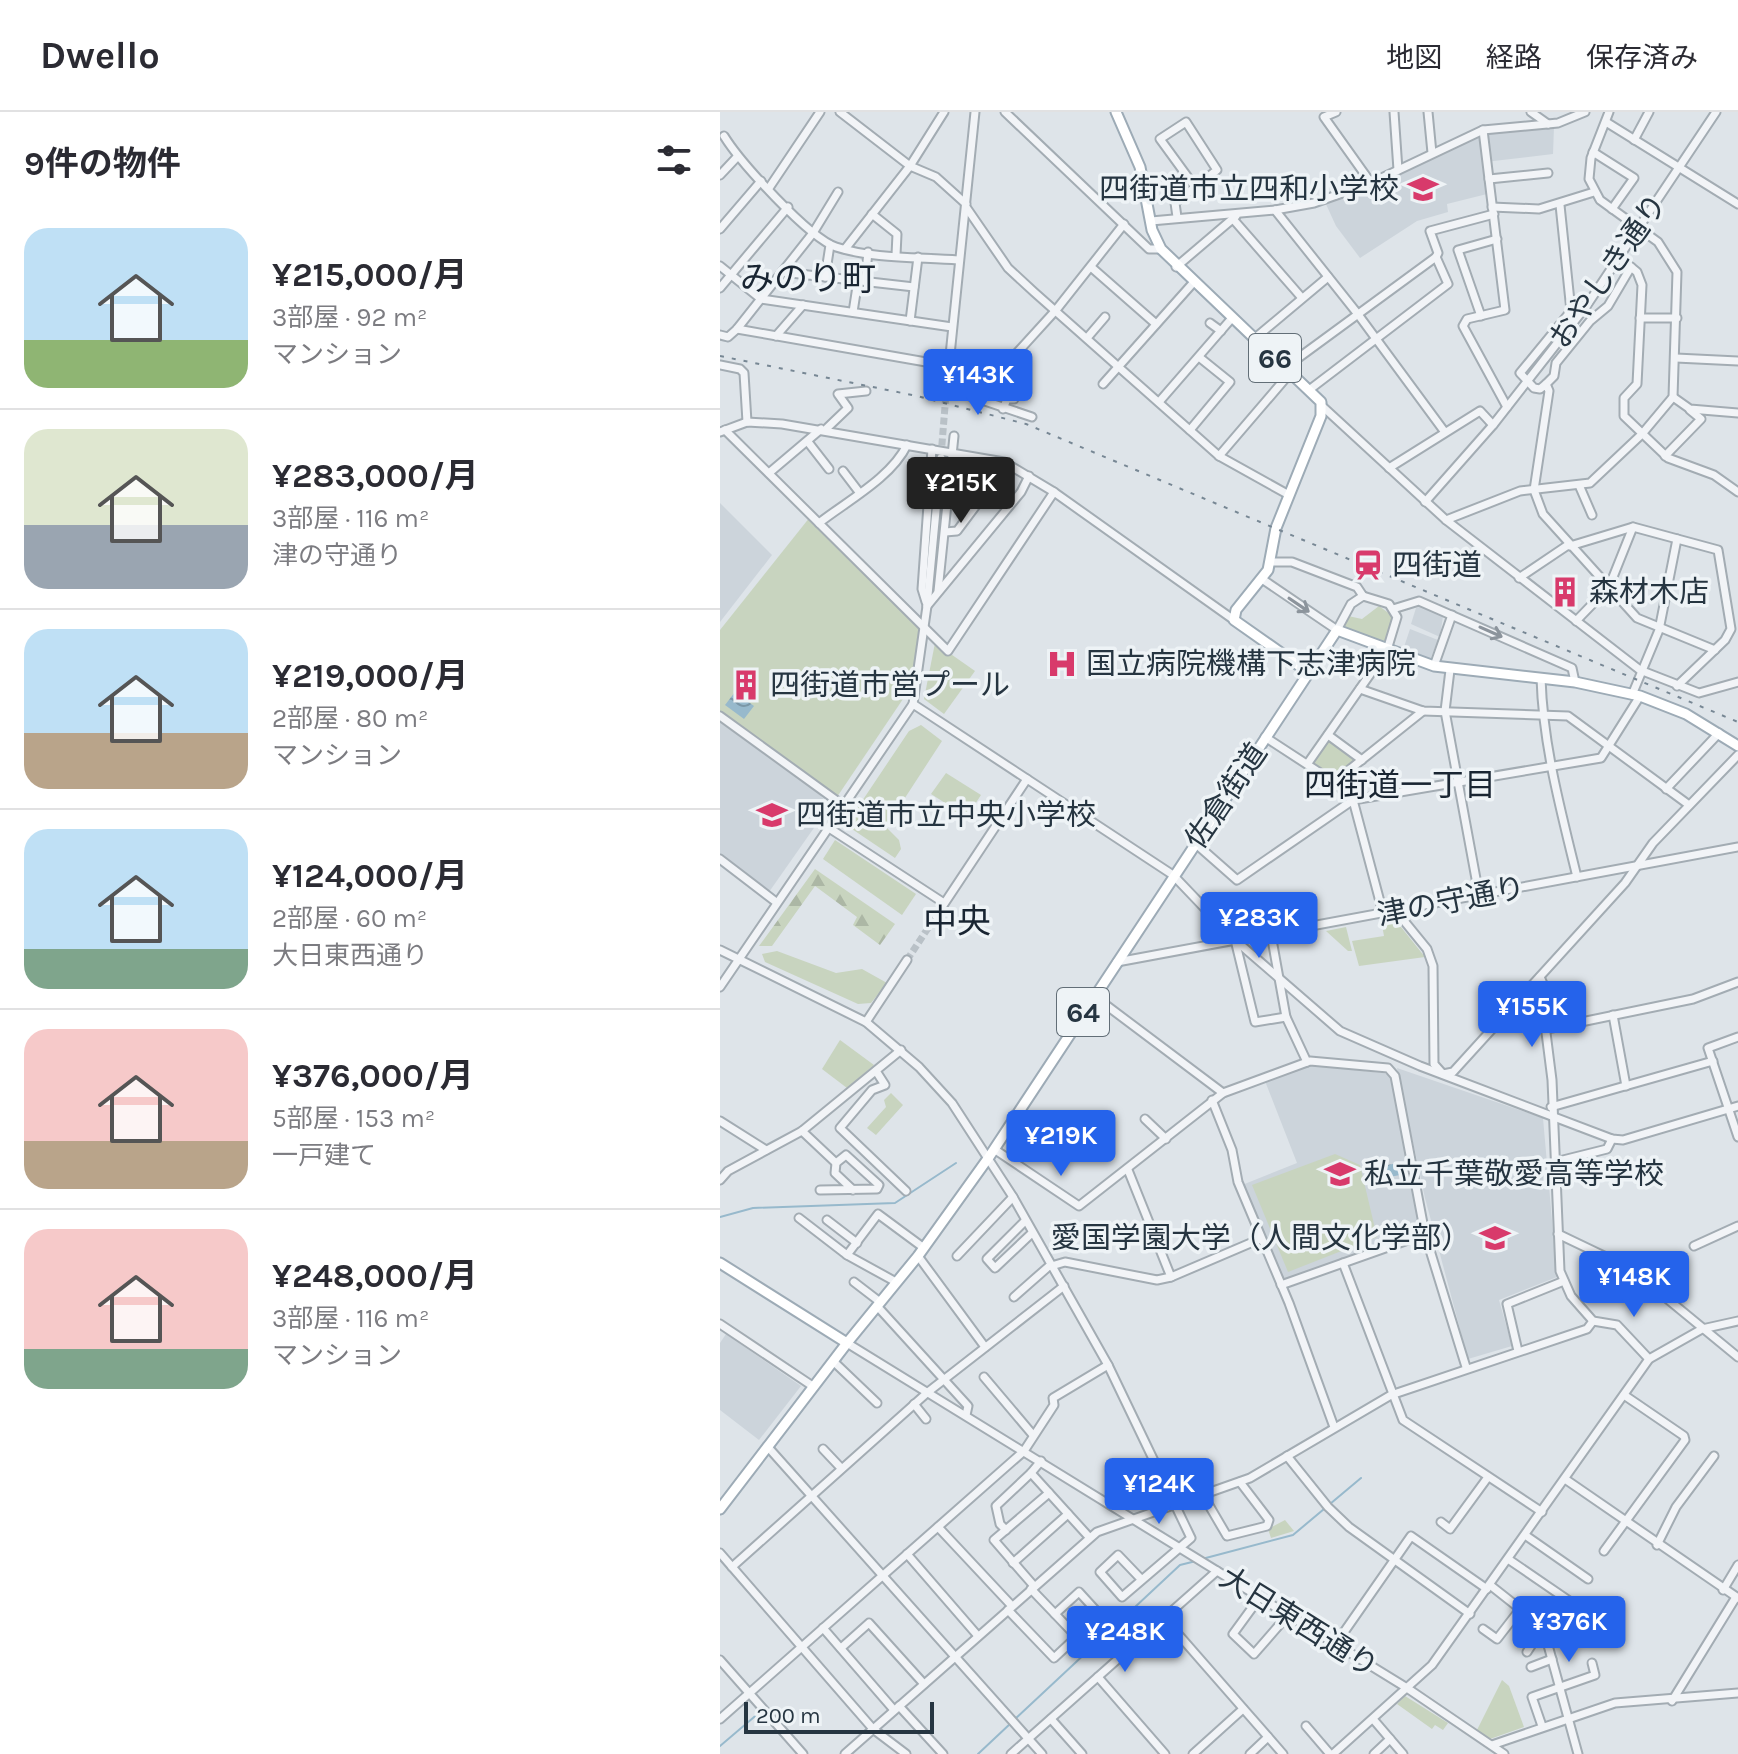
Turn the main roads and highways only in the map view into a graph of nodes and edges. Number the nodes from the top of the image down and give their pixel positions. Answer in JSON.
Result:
{"nodes":[{"id":1,"x":1116,"y":112,"type":"edge"},
{"id":2,"x":1308,"y":672,"type":"junction"},
{"id":3,"x":1738,"y":746,"type":"edge"},
{"id":4,"x":720,"y":1263,"type":"edge"},
{"id":5,"x":847,"y":1343,"type":"junction"},
{"id":6,"x":724,"y":1496,"type":"edge"},
{"id":7,"x":720,"y":1509,"type":"edge"}],
"edges":[{"from":1,"to":2,"type":"main road","number":"66"},
{"from":2,"to":3,"type":"main road","name":"佐倉街道","number":"64"},
{"from":2,"to":5,"type":"main road","name":"佐倉街道","number":"64"},
{"from":4,"to":5,"type":"main road"},
{"from":5,"to":6,"type":"main road","name":"佐倉街道"},
{"from":6,"to":7,"type":"main road","name":"佐倉街道"}]}
